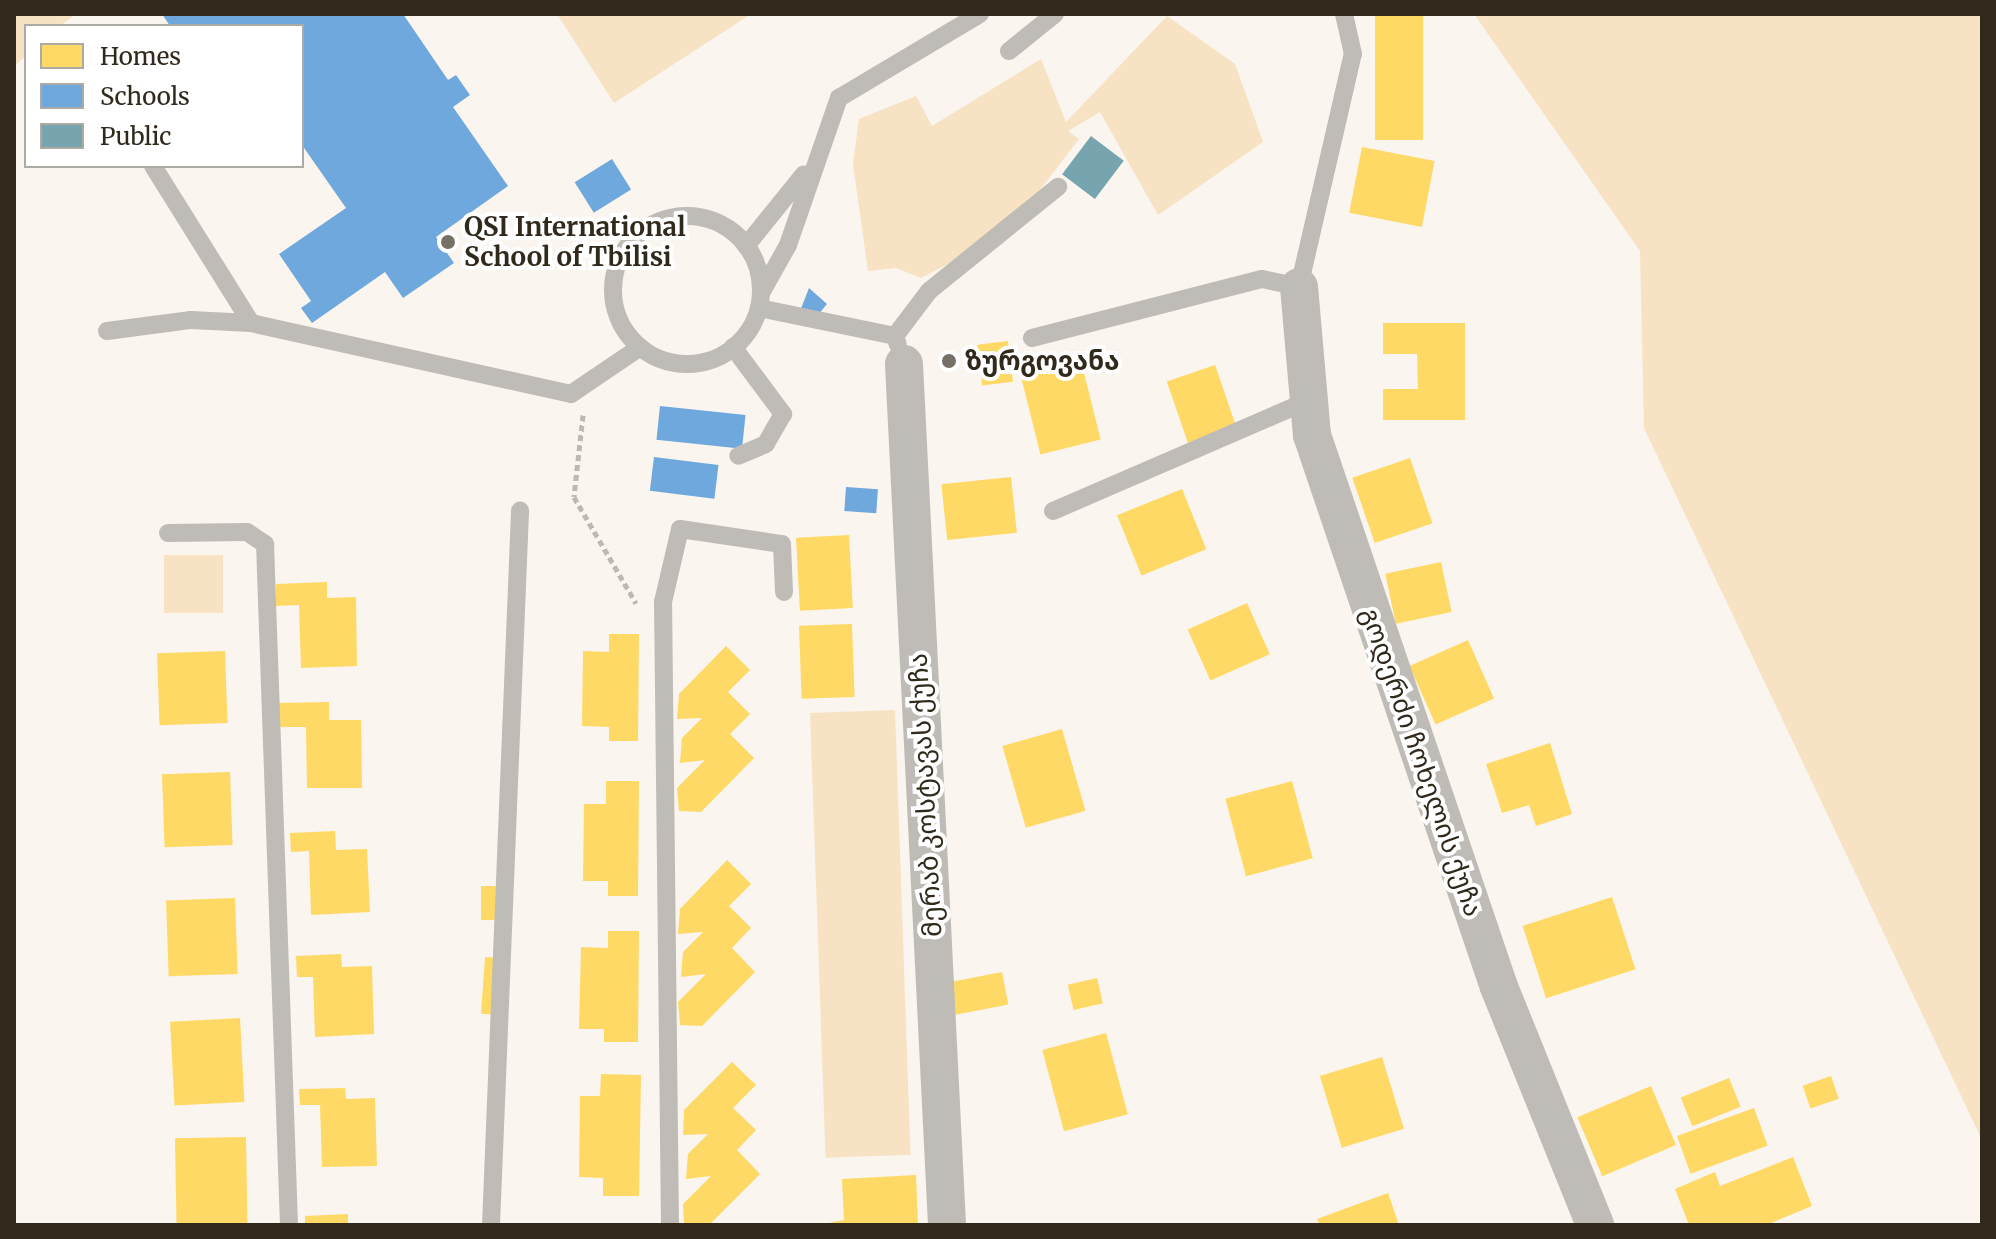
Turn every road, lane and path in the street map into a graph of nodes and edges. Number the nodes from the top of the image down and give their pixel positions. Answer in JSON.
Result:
{"nodes":[{"id":1,"x":980,"y":14,"type":"edge"},
{"id":2,"x":1055,"y":14,"type":"edge"},
{"id":3,"x":1344,"y":14,"type":"edge"},
{"id":4,"x":1009,"y":51,"type":"dead end"},
{"id":5,"x":810,"y":166,"type":"junction"},
{"id":6,"x":154,"y":168,"type":"edge"},
{"id":7,"x":1058,"y":187,"type":"dead end"},
{"id":8,"x":746,"y":246,"type":"junction"},
{"id":9,"x":1299,"y":287,"type":"junction"},
{"id":10,"x":760,"y":300,"type":"junction"},
{"id":11,"x":251,"y":323,"type":"junction"},
{"id":12,"x":107,"y":331,"type":"dead end"},
{"id":13,"x":1032,"y":338,"type":"dead end"},
{"id":14,"x":733,"y":347,"type":"junction"},
{"id":15,"x":639,"y":348,"type":"junction"},
{"id":16,"x":900,"y":350,"type":"junction"},
{"id":17,"x":571,"y":394,"type":"junction"},
{"id":18,"x":1309,"y":400,"type":"junction"},
{"id":19,"x":738,"y":456,"type":"dead end"},
{"id":20,"x":520,"y":511,"type":"dead end"},
{"id":21,"x":1053,"y":511,"type":"dead end"},
{"id":22,"x":168,"y":533,"type":"dead end"},
{"id":23,"x":784,"y":592,"type":"dead end"},
{"id":24,"x":663,"y":638,"type":"junction"},
{"id":25,"x":289,"y":1225,"type":"edge"},
{"id":26,"x":491,"y":1225,"type":"edge"},
{"id":27,"x":670,"y":1225,"type":"edge"},
{"id":28,"x":947,"y":1225,"type":"edge"},
{"id":29,"x":1595,"y":1225,"type":"edge"}],
"edges":[{"from":1,"to":5,"type":"lane"},
{"from":2,"to":4,"type":"lane"},
{"from":3,"to":9,"type":"lane"},
{"from":5,"to":8,"type":"lane"},
{"from":5,"to":10,"type":"lane"},
{"from":6,"to":11,"type":"lane"},
{"from":7,"to":16,"type":"lane"},
{"from":8,"to":10,"type":"lane"},
{"from":8,"to":15,"type":"lane"},
{"from":9,"to":13,"type":"lane"},
{"from":9,"to":18,"type":"street","name":"გოდერძი ჩოხელის ქუჩა"},
{"from":10,"to":14,"type":"lane"},
{"from":10,"to":16,"type":"lane"},
{"from":11,"to":12,"type":"lane"},
{"from":11,"to":17,"type":"lane"},
{"from":14,"to":15,"type":"lane"},
{"from":14,"to":19,"type":"lane"},
{"from":15,"to":17,"type":"lane"},
{"from":16,"to":28,"type":"street","name":"მერაბ კოსტავას ქუჩა"},
{"from":17,"to":24,"type":"path"},
{"from":18,"to":21,"type":"lane"},
{"from":18,"to":29,"type":"street","name":"გოდერძი ჩოხელის ქუჩა"},
{"from":20,"to":26,"type":"lane"},
{"from":22,"to":25,"type":"lane"},
{"from":23,"to":24,"type":"lane"},
{"from":24,"to":27,"type":"lane"}]}
